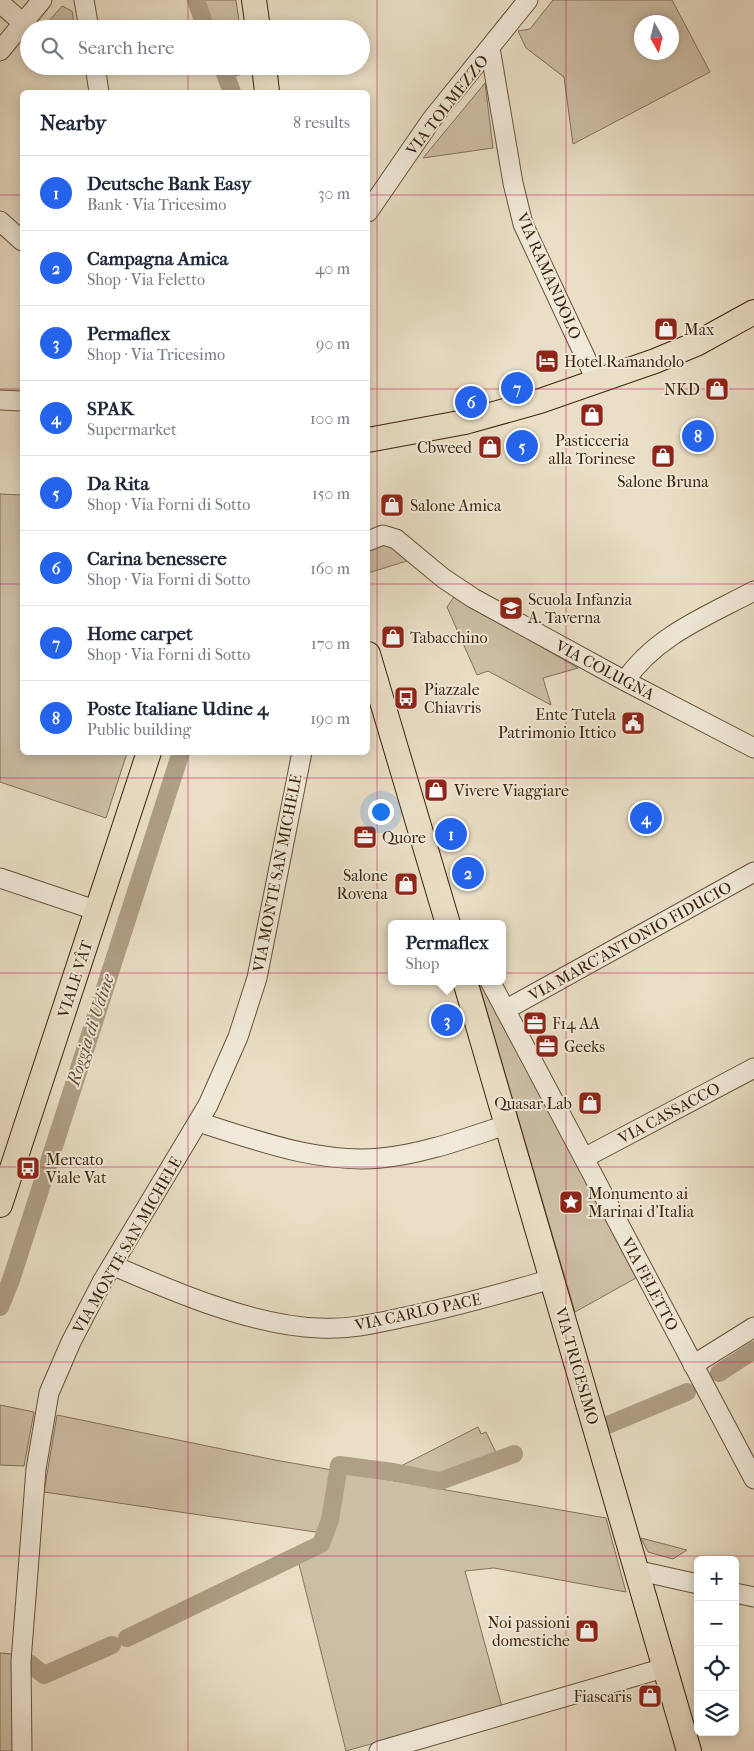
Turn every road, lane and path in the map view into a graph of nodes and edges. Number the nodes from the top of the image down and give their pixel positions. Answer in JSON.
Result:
{"nodes":[{"id":1,"x":42,"y":0,"type":"edge"},
{"id":2,"x":84,"y":0,"type":"edge"},
{"id":3,"x":254,"y":0,"type":"edge"},
{"id":4,"x":528,"y":0,"type":"edge"},
{"id":5,"x":0,"y":3,"type":"edge"},
{"id":6,"x":20,"y":20,"type":"edge"},
{"id":7,"x":25,"y":20,"type":"edge"},
{"id":8,"x":87,"y":20,"type":"edge"},
{"id":9,"x":257,"y":20,"type":"edge"},
{"id":10,"x":20,"y":27,"type":"edge"},
{"id":11,"x":490,"y":48,"type":"junction"},
{"id":12,"x":0,"y":51,"type":"edge"},
{"id":13,"x":96,"y":75,"type":"edge"},
{"id":14,"x":265,"y":75,"type":"edge"},
{"id":15,"x":99,"y":90,"type":"edge"},
{"id":16,"x":268,"y":90,"type":"edge"},
{"id":17,"x":370,"y":209,"type":"edge"},
{"id":18,"x":0,"y":221,"type":"edge"},
{"id":19,"x":20,"y":239,"type":"edge"},
{"id":20,"x":754,"y":312,"type":"edge"},
{"id":21,"x":596,"y":382,"type":"junction"},
{"id":22,"x":0,"y":400,"type":"edge"},
{"id":23,"x":20,"y":401,"type":"edge"},
{"id":24,"x":372,"y":441,"type":"edge"},
{"id":25,"x":370,"y":540,"type":"edge"},
{"id":26,"x":754,"y":591,"type":"edge"},
{"id":27,"x":370,"y":661,"type":"edge"},
{"id":28,"x":625,"y":681,"type":"junction"},
{"id":29,"x":754,"y":748,"type":"edge"},
{"id":30,"x":149,"y":755,"type":"edge"},
{"id":31,"x":301,"y":755,"type":"edge"},
{"id":32,"x":754,"y":872,"type":"edge"},
{"id":33,"x":434,"y":874,"type":"junction"},
{"id":34,"x":0,"y":878,"type":"edge"},
{"id":35,"x":98,"y":911,"type":"junction"},
{"id":36,"x":447,"y":920,"type":"edge"},
{"id":37,"x":458,"y":920,"type":"edge"},
{"id":38,"x":466,"y":985,"type":"edge"},
{"id":39,"x":492,"y":985,"type":"edge"},
{"id":40,"x":505,"y":1010,"type":"junction"},
{"id":41,"x":754,"y":1068,"type":"edge"},
{"id":42,"x":198,"y":1122,"type":"junction"},
{"id":43,"x":506,"y":1125,"type":"junction"},
{"id":44,"x":584,"y":1158,"type":"junction"},
{"id":45,"x":0,"y":1205,"type":"edge"},
{"id":46,"x":112,"y":1266,"type":"junction"},
{"id":47,"x":552,"y":1279,"type":"junction"},
{"id":48,"x":754,"y":1327,"type":"edge"},
{"id":49,"x":700,"y":1378,"type":"junction"},
{"id":50,"x":754,"y":1479,"type":"edge"},
{"id":51,"x":635,"y":1570,"type":"junction"},
{"id":52,"x":694,"y":1583,"type":"edge"},
{"id":53,"x":739,"y":1594,"type":"edge"},
{"id":54,"x":754,"y":1597,"type":"edge"},
{"id":55,"x":664,"y":1668,"type":"junction"},
{"id":56,"x":22,"y":1751,"type":"edge"},
{"id":57,"x":379,"y":1751,"type":"edge"},
{"id":58,"x":689,"y":1751,"type":"edge"}],
"edges":[{"from":1,"to":7,"type":"street"},
{"from":2,"to":8,"type":"street"},
{"from":3,"to":9,"type":"main road"},
{"from":4,"to":11,"type":"street","name":"VIA TOLMEZZO"},
{"from":5,"to":6,"type":"street"},
{"from":10,"to":12,"type":"street"},
{"from":11,"to":17,"type":"street","name":"VIA TOLMEZZO"},
{"from":11,"to":21,"type":"street","name":"VIA RAMANDOLO"},
{"from":13,"to":15,"type":"street"},
{"from":14,"to":16,"type":"main road"},
{"from":18,"to":19,"type":"street"},
{"from":20,"to":21,"type":"main road"},
{"from":21,"to":24,"type":"main road"},
{"from":22,"to":23,"type":"street"},
{"from":25,"to":28,"type":"street","name":"VIA COLUGNA"},
{"from":26,"to":28,"type":"street"},
{"from":27,"to":33,"type":"main road"},
{"from":28,"to":29,"type":"street","name":"VIA COLUGNA"},
{"from":30,"to":35,"type":"main road","name":"VIALE VÂT"},
{"from":31,"to":42,"type":"street","name":"VIA MONTE SAN MICHELE"},
{"from":32,"to":40,"type":"street","name":"VIA MARC'ANTONIO FIDUCIO"},
{"from":33,"to":36,"type":"main road"},
{"from":33,"to":37,"type":"street"},
{"from":34,"to":35,"type":"street"},
{"from":35,"to":45,"type":"main road","name":"VIALE VÂT"},
{"from":38,"to":43,"type":"main road","name":"VIA TRICESIMO"},
{"from":39,"to":40,"type":"street","name":"VIA FELETTO"},
{"from":40,"to":44,"type":"street","name":"VIA FELETTO"},
{"from":41,"to":44,"type":"street","name":"VIA CASSACCO"},
{"from":42,"to":43,"type":"street"},
{"from":42,"to":46,"type":"street","name":"VIA MONTE SAN MICHELE"},
{"from":43,"to":47,"type":"main road","name":"VIA TRICESIMO"},
{"from":44,"to":49,"type":"street","name":"VIA FELETTO"},
{"from":46,"to":47,"type":"street","name":"VIA CARLO PACE"},
{"from":46,"to":56,"type":"street","name":"VIA MONTE SAN MICHELE"},
{"from":47,"to":51,"type":"main road","name":"VIA TRICESIMO"},
{"from":48,"to":49,"type":"street"},
{"from":49,"to":50,"type":"street","name":"VIA FELETTO"},
{"from":51,"to":52,"type":"street"},
{"from":51,"to":55,"type":"main road","name":"VIA TRICESIMO"},
{"from":53,"to":54,"type":"street"},
{"from":55,"to":57,"type":"street"},
{"from":55,"to":58,"type":"main road","name":"VIA TRICESIMO"}]}
